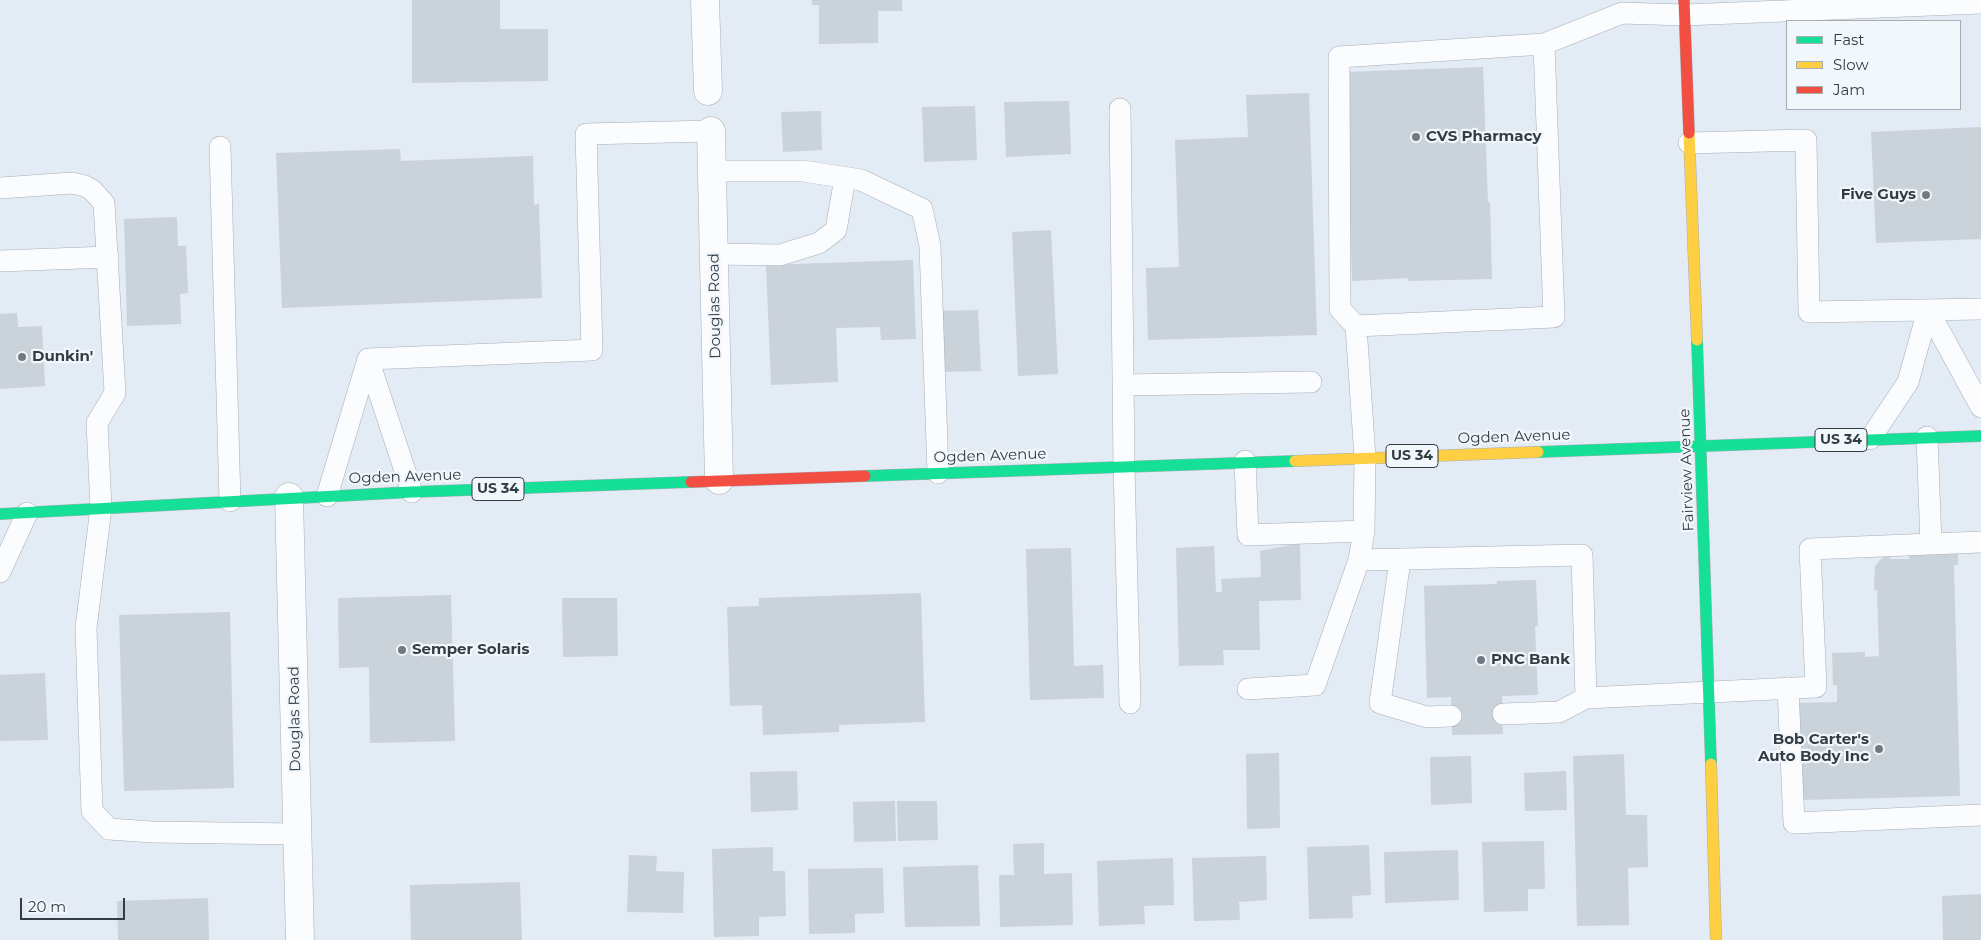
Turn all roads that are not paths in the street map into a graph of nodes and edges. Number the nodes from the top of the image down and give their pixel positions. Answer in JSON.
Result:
{"nodes":[{"id":1,"x":705,"y":0,"type":"edge"},
{"id":2,"x":1981,"y":3,"type":"edge"},
{"id":3,"x":1684,"y":7,"type":"edge"},
{"id":4,"x":1544,"y":44,"type":"junction"},
{"id":5,"x":708,"y":91,"type":"dead end"},
{"id":6,"x":1120,"y":109,"type":"dead end"},
{"id":7,"x":710,"y":131,"type":"joint"},
{"id":8,"x":1689,"y":143,"type":"junction"},
{"id":9,"x":220,"y":147,"type":"dead end"},
{"id":10,"x":712,"y":171,"type":"junction"},
{"id":11,"x":845,"y":178,"type":"junction"},
{"id":12,"x":0,"y":188,"type":"edge"},
{"id":13,"x":714,"y":254,"type":"junction"},
{"id":14,"x":108,"y":257,"type":"junction"},
{"id":15,"x":0,"y":261,"type":"edge"},
{"id":16,"x":1981,"y":309,"type":"edge"},
{"id":17,"x":1928,"y":310,"type":"junction"},
{"id":18,"x":1356,"y":326,"type":"junction"},
{"id":19,"x":368,"y":359,"type":"junction"},
{"id":20,"x":1311,"y":382,"type":"dead end"},
{"id":21,"x":1123,"y":385,"type":"junction"},
{"id":22,"x":1981,"y":407,"type":"edge"},
{"id":23,"x":1981,"y":436,"type":"edge"},
{"id":24,"x":1927,"y":437,"type":"junction"},
{"id":25,"x":1870,"y":439,"type":"junction"},
{"id":26,"x":1701,"y":446,"type":"junction"},
{"id":27,"x":1365,"y":458,"type":"junction"},
{"id":28,"x":1245,"y":461,"type":"junction"},
{"id":29,"x":1124,"y":466,"type":"junction"},
{"id":30,"x":938,"y":473,"type":"junction"},
{"id":31,"x":719,"y":480,"type":"junction"},
{"id":32,"x":412,"y":492,"type":"junction"},
{"id":33,"x":327,"y":496,"type":"junction"},
{"id":34,"x":289,"y":497,"type":"junction"},
{"id":35,"x":230,"y":501,"type":"junction"},
{"id":36,"x":101,"y":508,"type":"junction"},
{"id":37,"x":27,"y":512,"type":"junction"},
{"id":38,"x":0,"y":514,"type":"edge"},
{"id":39,"x":1364,"y":531,"type":"junction"},
{"id":40,"x":1981,"y":542,"type":"edge"},
{"id":41,"x":1931,"y":544,"type":"junction"},
{"id":42,"x":1359,"y":560,"type":"junction"},
{"id":43,"x":1400,"y":560,"type":"junction"},
{"id":44,"x":0,"y":572,"type":"edge"},
{"id":45,"x":1788,"y":688,"type":"junction"},
{"id":46,"x":1248,"y":689,"type":"dead end"},
{"id":47,"x":1709,"y":691,"type":"junction"},
{"id":48,"x":1586,"y":698,"type":"junction"},
{"id":49,"x":1130,"y":703,"type":"dead end"},
{"id":50,"x":1503,"y":714,"type":"dead end"},
{"id":51,"x":1451,"y":716,"type":"dead end"},
{"id":52,"x":1981,"y":815,"type":"edge"},
{"id":53,"x":298,"y":834,"type":"junction"},
{"id":54,"x":300,"y":940,"type":"edge"},
{"id":55,"x":1716,"y":940,"type":"edge"}],
"edges":[{"from":1,"to":5,"type":"street"},
{"from":2,"to":3,"type":"lane"},
{"from":3,"to":4,"type":"lane"},
{"from":3,"to":8,"type":"main road","name":"Fairview Avenue"},
{"from":4,"to":18,"type":"lane"},
{"from":4,"to":18,"type":"lane"},
{"from":6,"to":21,"type":"lane"},
{"from":7,"to":10,"type":"street","name":"Douglas Road"},
{"from":7,"to":19,"type":"lane"},
{"from":8,"to":17,"type":"lane"},
{"from":8,"to":26,"type":"main road","name":"Fairview Avenue"},
{"from":9,"to":35,"type":"lane"},
{"from":10,"to":11,"type":"lane"},
{"from":10,"to":13,"type":"street","name":"Douglas Road"},
{"from":11,"to":13,"type":"lane"},
{"from":11,"to":30,"type":"lane"},
{"from":12,"to":14,"type":"lane"},
{"from":13,"to":31,"type":"street","name":"Douglas Road"},
{"from":14,"to":15,"type":"lane"},
{"from":14,"to":36,"type":"lane"},
{"from":16,"to":17,"type":"lane"},
{"from":17,"to":22,"type":"lane"},
{"from":17,"to":25,"type":"lane"},
{"from":18,"to":27,"type":"lane"},
{"from":19,"to":32,"type":"lane"},
{"from":19,"to":33,"type":"lane"},
{"from":20,"to":21,"type":"lane"},
{"from":21,"to":29,"type":"lane"},
{"from":23,"to":24,"type":"main road","name":"Ogden Avenue","number":"US 34"},
{"from":24,"to":25,"type":"main road","name":"Ogden Avenue","number":"US 34"},
{"from":24,"to":41,"type":"lane"},
{"from":25,"to":26,"type":"main road","name":"Ogden Avenue","number":"US 34"},
{"from":26,"to":27,"type":"main road","name":"Ogden Avenue","number":"US 34"},
{"from":26,"to":47,"type":"main road","name":"Fairview Avenue"},
{"from":27,"to":28,"type":"main road","name":"Ogden Avenue","number":"US 34"},
{"from":27,"to":39,"type":"lane"},
{"from":28,"to":29,"type":"main road","name":"Ogden Avenue","number":"US 34"},
{"from":28,"to":39,"type":"lane"},
{"from":29,"to":30,"type":"main road","name":"Ogden Avenue","number":"US 34"},
{"from":29,"to":49,"type":"lane"},
{"from":30,"to":31,"type":"main road","name":"Ogden Avenue","number":"US 34"},
{"from":31,"to":32,"type":"main road","name":"Ogden Avenue","number":"US 34"},
{"from":32,"to":33,"type":"main road","name":"Ogden Avenue","number":"US 34"},
{"from":33,"to":34,"type":"main road","name":"Ogden Avenue","number":"US 34"},
{"from":34,"to":35,"type":"main road","name":"Ogden Avenue","number":"US 34"},
{"from":34,"to":53,"type":"street","name":"Douglas Road"},
{"from":35,"to":36,"type":"main road","name":"Ogden Avenue","number":"US 34"},
{"from":36,"to":37,"type":"main road","name":"Ogden Avenue","number":"US 34"},
{"from":36,"to":53,"type":"lane"},
{"from":37,"to":38,"type":"main road","name":"Ogden Avenue","number":"US 34"},
{"from":37,"to":44,"type":"lane"},
{"from":39,"to":42,"type":"lane"},
{"from":40,"to":41,"type":"lane"},
{"from":41,"to":45,"type":"lane"},
{"from":42,"to":43,"type":"lane"},
{"from":42,"to":46,"type":"lane"},
{"from":43,"to":48,"type":"lane"},
{"from":43,"to":51,"type":"lane"},
{"from":45,"to":47,"type":"lane"},
{"from":45,"to":52,"type":"lane"},
{"from":47,"to":48,"type":"lane"},
{"from":47,"to":55,"type":"main road","name":"Fairview Avenue"},
{"from":48,"to":50,"type":"lane"},
{"from":53,"to":54,"type":"street","name":"Douglas Road"}]}
